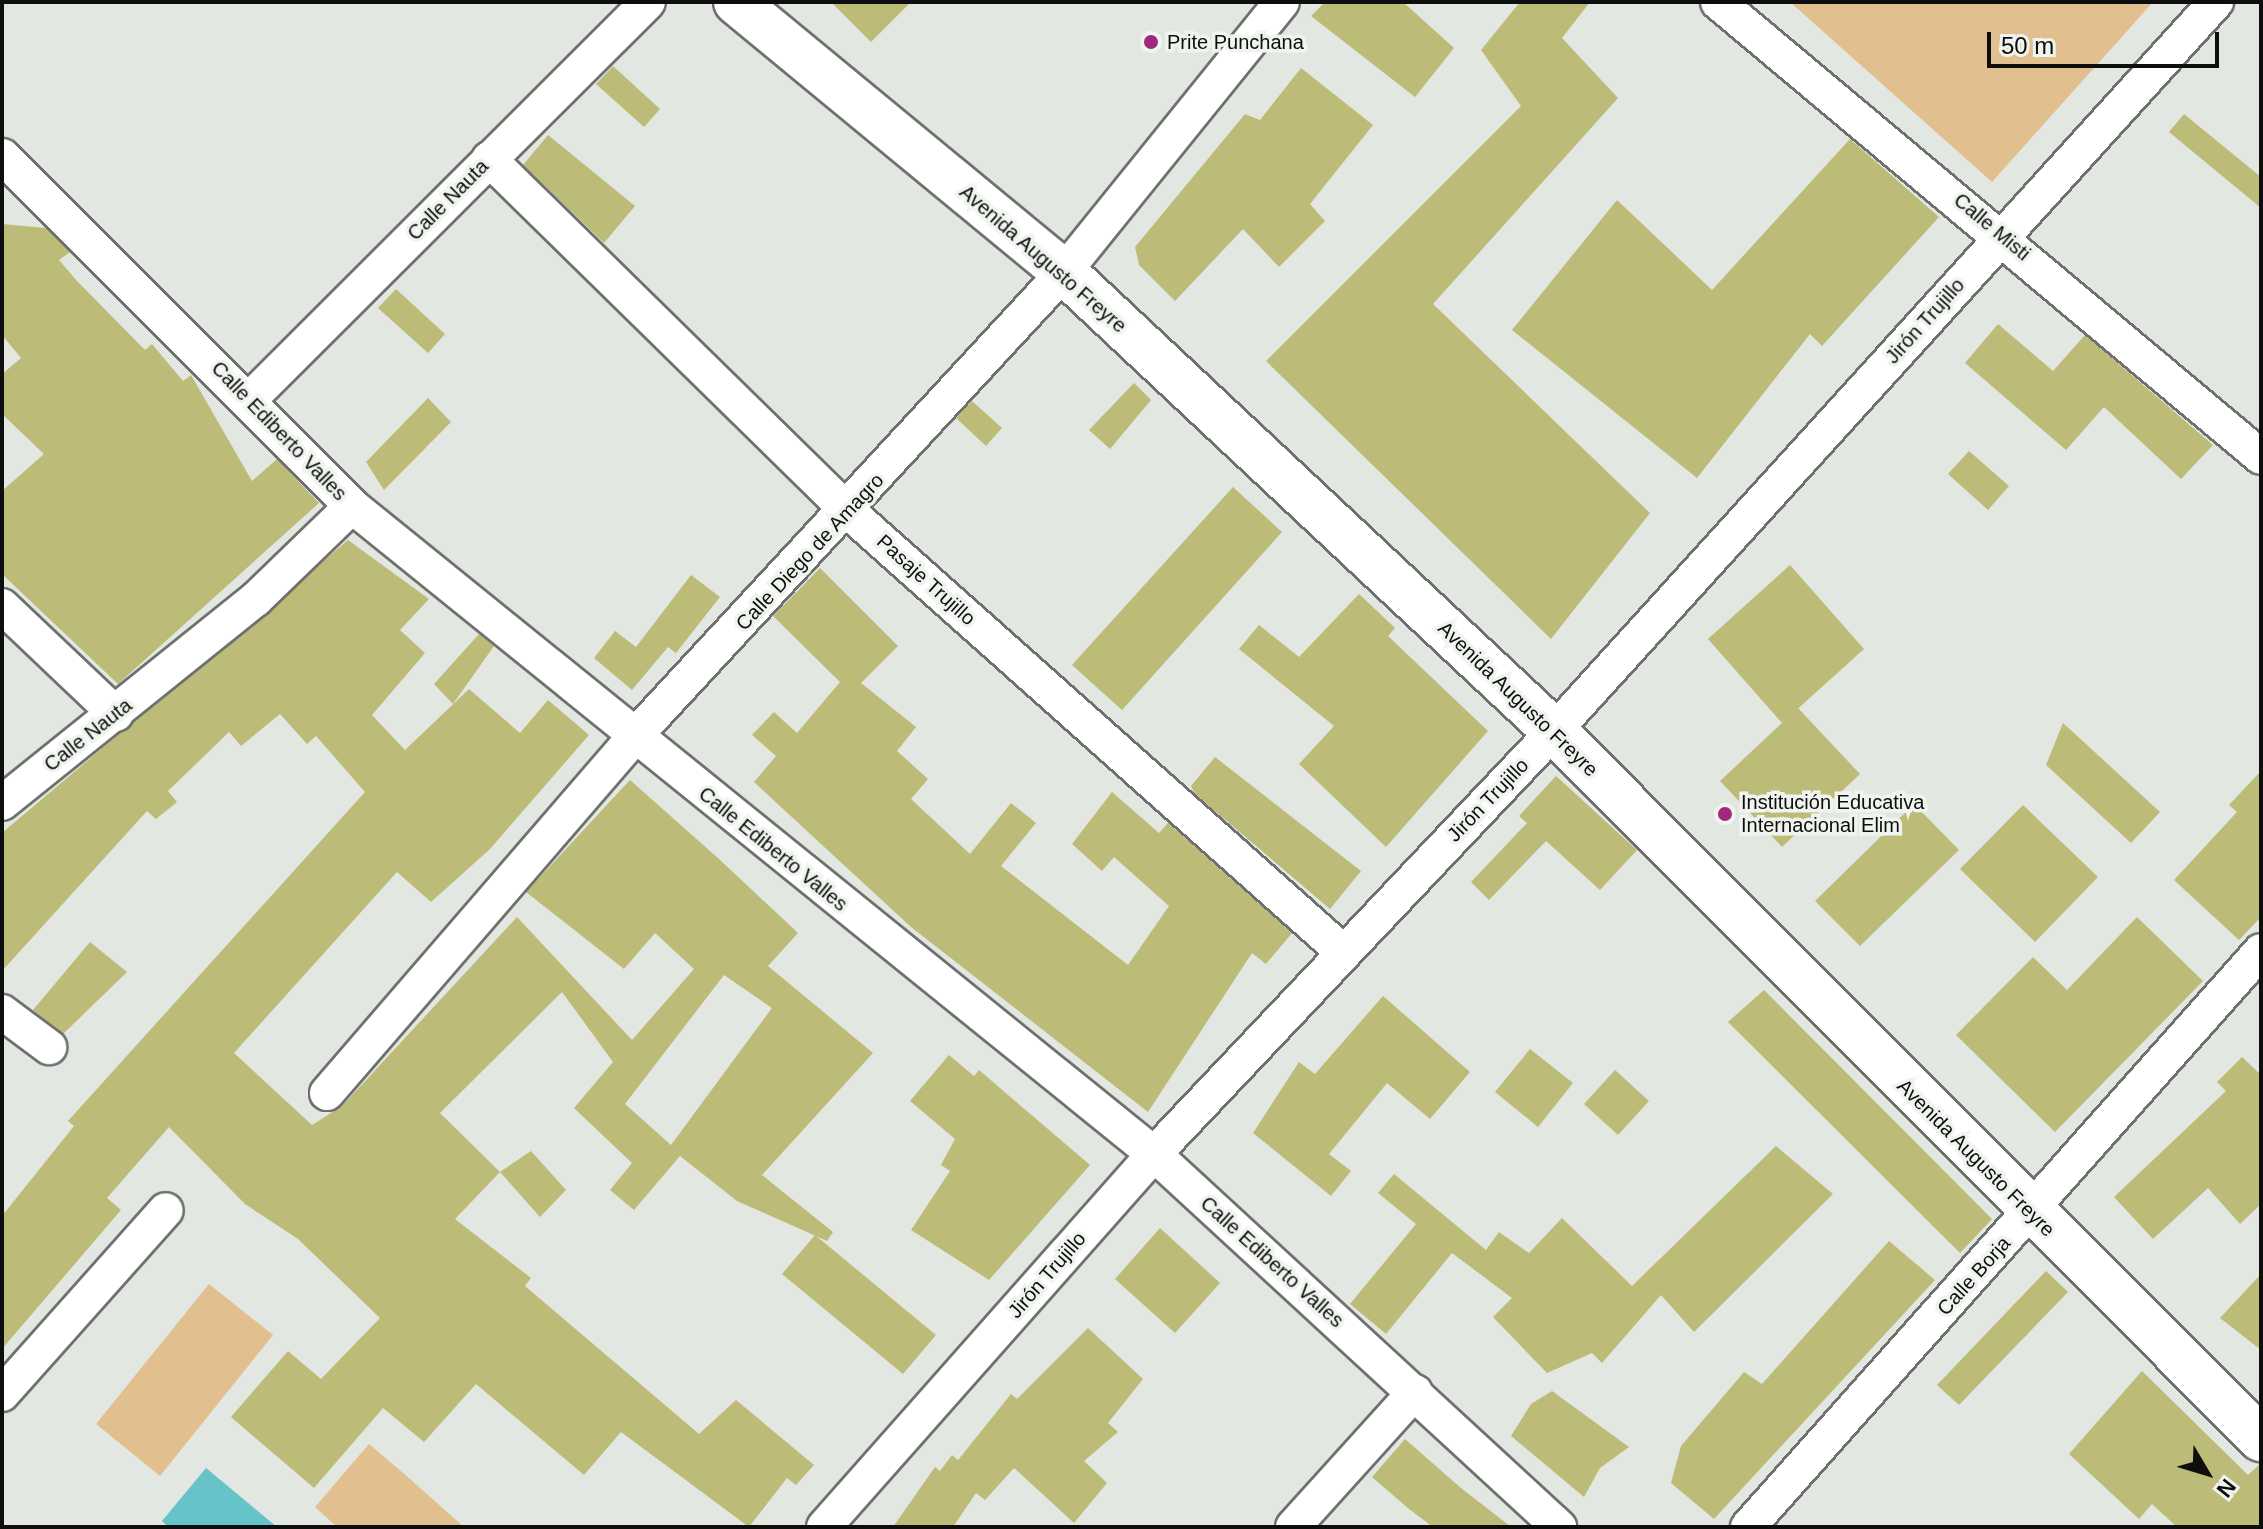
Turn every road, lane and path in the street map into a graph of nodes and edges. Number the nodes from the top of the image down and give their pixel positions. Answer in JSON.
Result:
{"nodes":[{"id":1,"x":648,"y":2,"type":"edge"},
{"id":2,"x":736,"y":2,"type":"edge"},
{"id":3,"x":1282,"y":2,"type":"edge"},
{"id":4,"x":1718,"y":2,"type":"edge"},
{"id":5,"x":2216,"y":2,"type":"edge"},
{"id":6,"x":2,"y":156,"type":"edge"},
{"id":7,"x":489,"y":159,"type":"junction"},
{"id":8,"x":2003,"y":235,"type":"junction"},
{"id":9,"x":1064,"y":272,"type":"junction"},
{"id":10,"x":250,"y":399,"type":"junction"},
{"id":11,"x":2261,"y":457,"type":"edge"},
{"id":12,"x":352,"y":506,"type":"junction"},
{"id":13,"x":849,"y":512,"type":"junction"},
{"id":14,"x":2,"y":606,"type":"edge"},
{"id":15,"x":116,"y":714,"type":"junction"},
{"id":16,"x":1554,"y":731,"type":"junction"},
{"id":17,"x":633,"y":738,"type":"junction"},
{"id":18,"x":2,"y":803,"type":"edge"},
{"id":19,"x":2261,"y":951,"type":"edge"},
{"id":20,"x":1343,"y":952,"type":"junction"},
{"id":21,"x":2,"y":1012,"type":"edge"},
{"id":22,"x":49,"y":1047,"type":"dead end"},
{"id":23,"x":327,"y":1093,"type":"dead end"},
{"id":24,"x":1154,"y":1154,"type":"junction"},
{"id":25,"x":166,"y":1210,"type":"dead end"},
{"id":26,"x":2030,"y":1213,"type":"junction"},
{"id":27,"x":1415,"y":1392,"type":"junction"},
{"id":28,"x":2,"y":1394,"type":"edge"},
{"id":29,"x":2261,"y":1439,"type":"edge"},
{"id":30,"x":824,"y":1527,"type":"edge"},
{"id":31,"x":1293,"y":1527,"type":"edge"},
{"id":32,"x":1559,"y":1527,"type":"edge"},
{"id":33,"x":1748,"y":1527,"type":"edge"}],
"edges":[{"from":1,"to":7,"type":"street","name":"Calle Nauta"},
{"from":2,"to":9,"type":"main road","name":"Avenida Augusto Freyre"},
{"from":3,"to":9,"type":"street","name":"Calle Diego de Amagro"},
{"from":4,"to":8,"type":"street","name":"Calle Misti"},
{"from":5,"to":8,"type":"street","name":"Jirón Trujillo"},
{"from":6,"to":10,"type":"street","name":"Calle Ediberto Valles"},
{"from":7,"to":10,"type":"street","name":"Calle Nauta"},
{"from":7,"to":13,"type":"street","name":"Pasaje Trujillo"},
{"from":8,"to":11,"type":"street","name":"Calle Misti"},
{"from":8,"to":16,"type":"street","name":"Jirón Trujillo"},
{"from":9,"to":13,"type":"street","name":"Calle Diego de Amagro"},
{"from":9,"to":16,"type":"main road","name":"Avenida Augusto Freyre"},
{"from":10,"to":12,"type":"street","name":"Calle Ediberto Valles"},
{"from":12,"to":15,"type":"street","name":"Calle Nauta"},
{"from":12,"to":17,"type":"street","name":"Calle Ediberto Valles"},
{"from":13,"to":17,"type":"street","name":"Calle Diego de Amagro"},
{"from":13,"to":20,"type":"street","name":"Pasaje Trujillo"},
{"from":14,"to":15,"type":"street"},
{"from":15,"to":18,"type":"street","name":"Calle Nauta"},
{"from":16,"to":20,"type":"street","name":"Jirón Trujillo"},
{"from":16,"to":26,"type":"main road","name":"Avenida Augusto Freyre"},
{"from":17,"to":23,"type":"street","name":"Calle Diego de Amagro"},
{"from":17,"to":24,"type":"street","name":"Calle Ediberto Valles"},
{"from":19,"to":26,"type":"street","name":"Calle Borja"},
{"from":20,"to":24,"type":"street","name":"Jirón Trujillo"},
{"from":21,"to":22,"type":"street"},
{"from":24,"to":27,"type":"street","name":"Calle Ediberto Valles"},
{"from":24,"to":30,"type":"street","name":"Jirón Trujillo"},
{"from":25,"to":28,"type":"street"},
{"from":26,"to":29,"type":"main road","name":"Avenida Augusto Freyre"},
{"from":26,"to":33,"type":"street","name":"Calle Borja"},
{"from":27,"to":31,"type":"street"},
{"from":27,"to":32,"type":"street","name":"Calle Ediberto Valles"}]}
